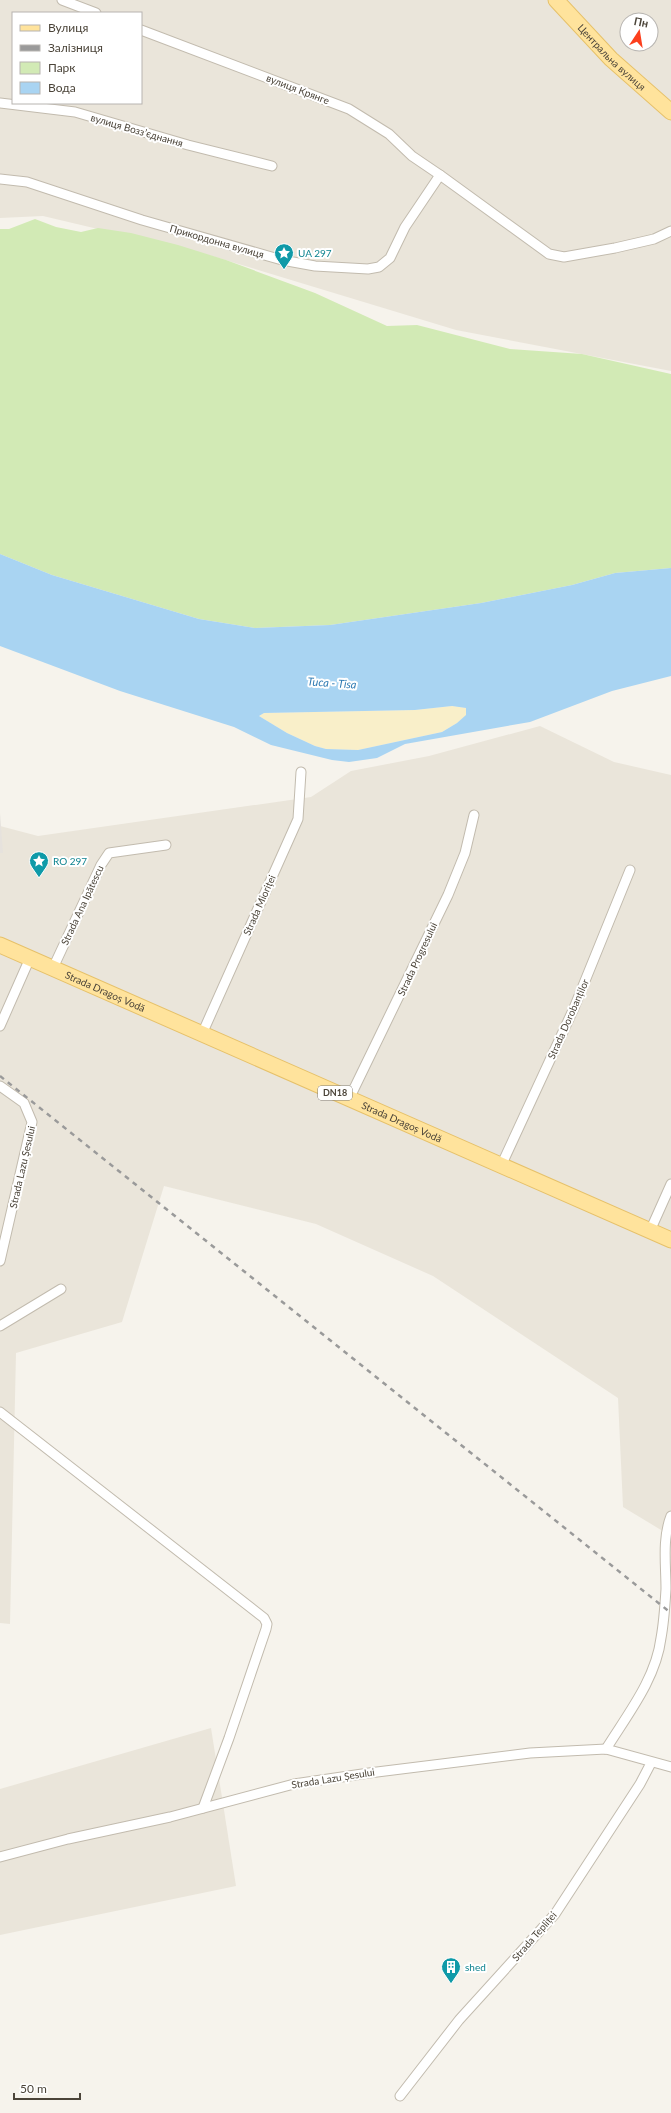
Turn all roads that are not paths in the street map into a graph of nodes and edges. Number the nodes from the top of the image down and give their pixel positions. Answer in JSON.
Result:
{"nodes":[{"id":1,"x":62,"y":0,"type":"edge"},
{"id":2,"x":556,"y":0,"type":"edge"},
{"id":3,"x":93,"y":12,"type":"edge"},
{"id":4,"x":142,"y":30,"type":"edge"},
{"id":5,"x":0,"y":103,"type":"edge"},
{"id":6,"x":671,"y":112,"type":"edge"},
{"id":7,"x":272,"y":166,"type":"dead end"},
{"id":8,"x":440,"y":175,"type":"junction"},
{"id":9,"x":0,"y":179,"type":"edge"},
{"id":10,"x":671,"y":231,"type":"edge"},
{"id":11,"x":301,"y":772,"type":"dead end"},
{"id":12,"x":474,"y":815,"type":"dead end"},
{"id":13,"x":166,"y":845,"type":"dead end"},
{"id":14,"x":630,"y":870,"type":"dead end"},
{"id":15,"x":0,"y":945,"type":"edge"},
{"id":16,"x":30,"y":958,"type":"junction"},
{"id":17,"x":53,"y":968,"type":"junction"},
{"id":18,"x":0,"y":1026,"type":"edge"},
{"id":19,"x":202,"y":1034,"type":"junction"},
{"id":20,"x":0,"y":1086,"type":"edge"},
{"id":21,"x":349,"y":1099,"type":"junction"},
{"id":22,"x":501,"y":1166,"type":"junction"},
{"id":23,"x":671,"y":1184,"type":"edge"},
{"id":24,"x":650,"y":1231,"type":"junction"},
{"id":25,"x":671,"y":1240,"type":"edge"},
{"id":26,"x":0,"y":1262,"type":"edge"},
{"id":27,"x":61,"y":1289,"type":"dead end"},
{"id":28,"x":0,"y":1326,"type":"edge"},
{"id":29,"x":0,"y":1412,"type":"edge"},
{"id":30,"x":671,"y":1516,"type":"edge"},
{"id":31,"x":606,"y":1749,"type":"junction"},
{"id":32,"x":651,"y":1763,"type":"junction"},
{"id":33,"x":671,"y":1767,"type":"edge"},
{"id":34,"x":203,"y":1808,"type":"junction"},
{"id":35,"x":0,"y":1857,"type":"edge"},
{"id":36,"x":400,"y":2096,"type":"dead end"}],
"edges":[{"from":1,"to":3,"type":"street"},
{"from":2,"to":6,"type":"main road","name":"Центральна вулиця"},
{"from":4,"to":8,"type":"street","name":"вулиця Крянге"},
{"from":5,"to":7,"type":"street","name":"вулиця Воззʼєднання"},
{"from":8,"to":9,"type":"street","name":"Прикордонна вулиця"},
{"from":8,"to":10,"type":"street"},
{"from":11,"to":19,"type":"street","name":"Strada Mioriței"},
{"from":12,"to":21,"type":"street","name":"Strada Progresului"},
{"from":13,"to":17,"type":"street","name":"Strada Ana Ipătescu"},
{"from":14,"to":22,"type":"street","name":"Strada Dorobanților"},
{"from":15,"to":16,"type":"main road","name":"Strada Dragoș Vodă","number":"DN18"},
{"from":16,"to":17,"type":"main road","name":"Strada Dragoș Vodă","number":"DN18"},
{"from":16,"to":18,"type":"street"},
{"from":17,"to":19,"type":"main road","name":"Strada Dragoș Vodă","number":"DN18"},
{"from":19,"to":21,"type":"main road","name":"Strada Dragoș Vodă","number":"DN18"},
{"from":20,"to":26,"type":"street","name":"Strada Lazu Șesului"},
{"from":21,"to":22,"type":"main road","name":"Strada Dragoș Vodă","number":"DN18"},
{"from":22,"to":24,"type":"main road","name":"Strada Dragoș Vodă","number":"DN18"},
{"from":23,"to":24,"type":"street"},
{"from":24,"to":25,"type":"main road","name":"Strada Dragoș Vodă","number":"DN18"},
{"from":27,"to":28,"type":"street"},
{"from":29,"to":34,"type":"street"},
{"from":30,"to":31,"type":"street"},
{"from":31,"to":32,"type":"street","name":"Strada Lazu Șesului"},
{"from":31,"to":34,"type":"street","name":"Strada Lazu Șesului"},
{"from":32,"to":33,"type":"street","name":"Strada Lazu Șesului"},
{"from":32,"to":36,"type":"street","name":"Strada Tepliței"},
{"from":34,"to":35,"type":"street","name":"Strada Lazu Șesului"}]}
